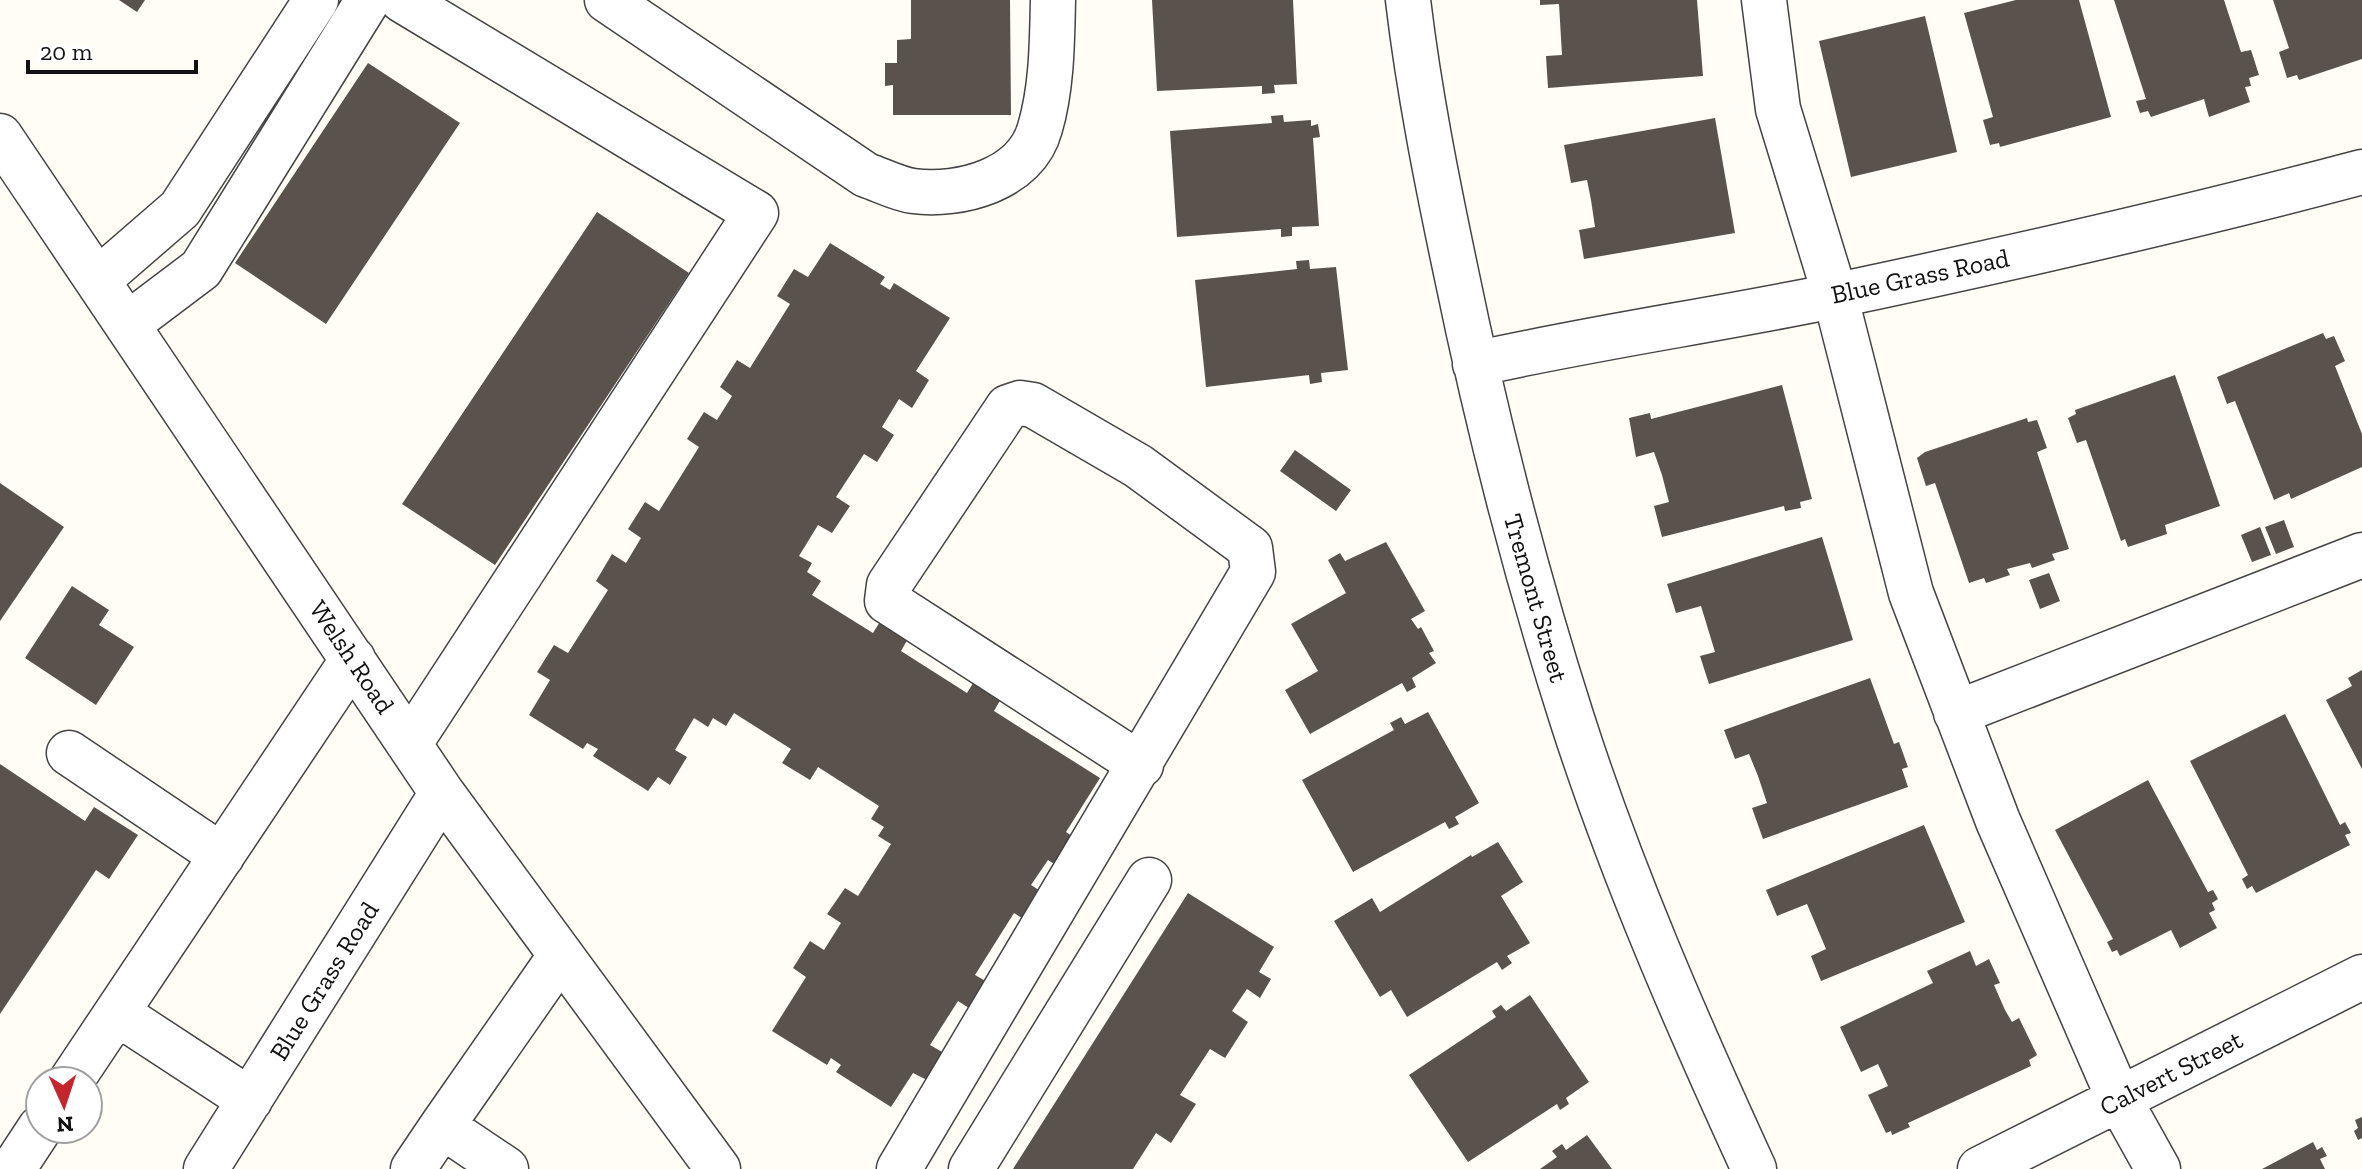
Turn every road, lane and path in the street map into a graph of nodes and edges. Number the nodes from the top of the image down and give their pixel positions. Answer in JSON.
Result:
{"nodes":[{"id":1,"x":316,"y":0,"type":"edge"},
{"id":2,"x":368,"y":0,"type":"edge"},
{"id":3,"x":402,"y":0,"type":"edge"},
{"id":4,"x":607,"y":0,"type":"edge"},
{"id":5,"x":1053,"y":0,"type":"edge"},
{"id":6,"x":1408,"y":0,"type":"edge"},
{"id":7,"x":1764,"y":0,"type":"edge"},
{"id":8,"x":0,"y":136,"type":"edge"},
{"id":9,"x":2362,"y":172,"type":"edge"},
{"id":10,"x":98,"y":280,"type":"junction"},
{"id":11,"x":1835,"y":295,"type":"junction"},
{"id":12,"x":128,"y":324,"type":"junction"},
{"id":13,"x":1475,"y":364,"type":"junction"},
{"id":14,"x":2362,"y":555,"type":"edge"},
{"id":15,"x":353,"y":659,"type":"junction"},
{"id":16,"x":1956,"y":713,"type":"junction"},
{"id":17,"x":410,"y":743,"type":"junction"},
{"id":18,"x":69,"y":753,"type":"dead end"},
{"id":19,"x":1141,"y":765,"type":"junction"},
{"id":20,"x":442,"y":793,"type":"junction"},
{"id":21,"x":222,"y":856,"type":"junction"},
{"id":22,"x":1149,"y":880,"type":"dead end"},
{"id":23,"x":561,"y":955,"type":"junction"},
{"id":24,"x":2362,"y":977,"type":"edge"},
{"id":25,"x":117,"y":1013,"type":"junction"},
{"id":26,"x":82,"y":1065,"type":"edge"},
{"id":27,"x":2119,"y":1099,"type":"junction"},
{"id":28,"x":250,"y":1100,"type":"junction"},
{"id":29,"x":442,"y":1126,"type":"junction"},
{"id":30,"x":29,"y":1145,"type":"edge"},
{"id":31,"x":703,"y":1163,"type":"edge"},
{"id":32,"x":13,"y":1169,"type":"edge"},
{"id":33,"x":206,"y":1169,"type":"edge"},
{"id":34,"x":413,"y":1169,"type":"edge"},
{"id":35,"x":506,"y":1169,"type":"edge"},
{"id":36,"x":899,"y":1169,"type":"edge"},
{"id":37,"x":971,"y":1169,"type":"edge"},
{"id":38,"x":1754,"y":1169,"type":"edge"},
{"id":39,"x":1980,"y":1169,"type":"edge"},
{"id":40,"x":2158,"y":1169,"type":"edge"}],
"edges":[{"from":1,"to":10,"type":"street"},
{"from":2,"to":12,"type":"street"},
{"from":3,"to":17,"type":"street"},
{"from":4,"to":5,"type":"street"},
{"from":6,"to":13,"type":"street","name":"Tremont Street"},
{"from":7,"to":11,"type":"street"},
{"from":8,"to":10,"type":"street","name":"Welsh Road"},
{"from":9,"to":11,"type":"street","name":"Blue Grass Road"},
{"from":10,"to":12,"type":"street","name":"Welsh Road"},
{"from":11,"to":13,"type":"street","name":"Blue Grass Road"},
{"from":11,"to":16,"type":"street"},
{"from":12,"to":15,"type":"street","name":"Welsh Road"},
{"from":13,"to":38,"type":"street","name":"Tremont Street"},
{"from":14,"to":16,"type":"street"},
{"from":15,"to":17,"type":"street","name":"Welsh Road"},
{"from":15,"to":21,"type":"street"},
{"from":16,"to":27,"type":"street"},
{"from":17,"to":20,"type":"street","name":"Welsh Road"},
{"from":18,"to":21,"type":"street"},
{"from":19,"to":19,"type":"street"},
{"from":19,"to":36,"type":"street"},
{"from":20,"to":23,"type":"street","name":"Welsh Road"},
{"from":20,"to":28,"type":"street","name":"Blue Grass Road"},
{"from":21,"to":25,"type":"street"},
{"from":22,"to":37,"type":"street"},
{"from":23,"to":29,"type":"street"},
{"from":23,"to":31,"type":"street","name":"Welsh Road"},
{"from":24,"to":27,"type":"street","name":"Calvert Street"},
{"from":25,"to":26,"type":"street"},
{"from":25,"to":28,"type":"street"},
{"from":27,"to":39,"type":"street","name":"Calvert Street"},
{"from":27,"to":40,"type":"street"},
{"from":28,"to":33,"type":"street","name":"Blue Grass Road"},
{"from":29,"to":34,"type":"street"},
{"from":29,"to":35,"type":"street"},
{"from":30,"to":32,"type":"street"}]}
